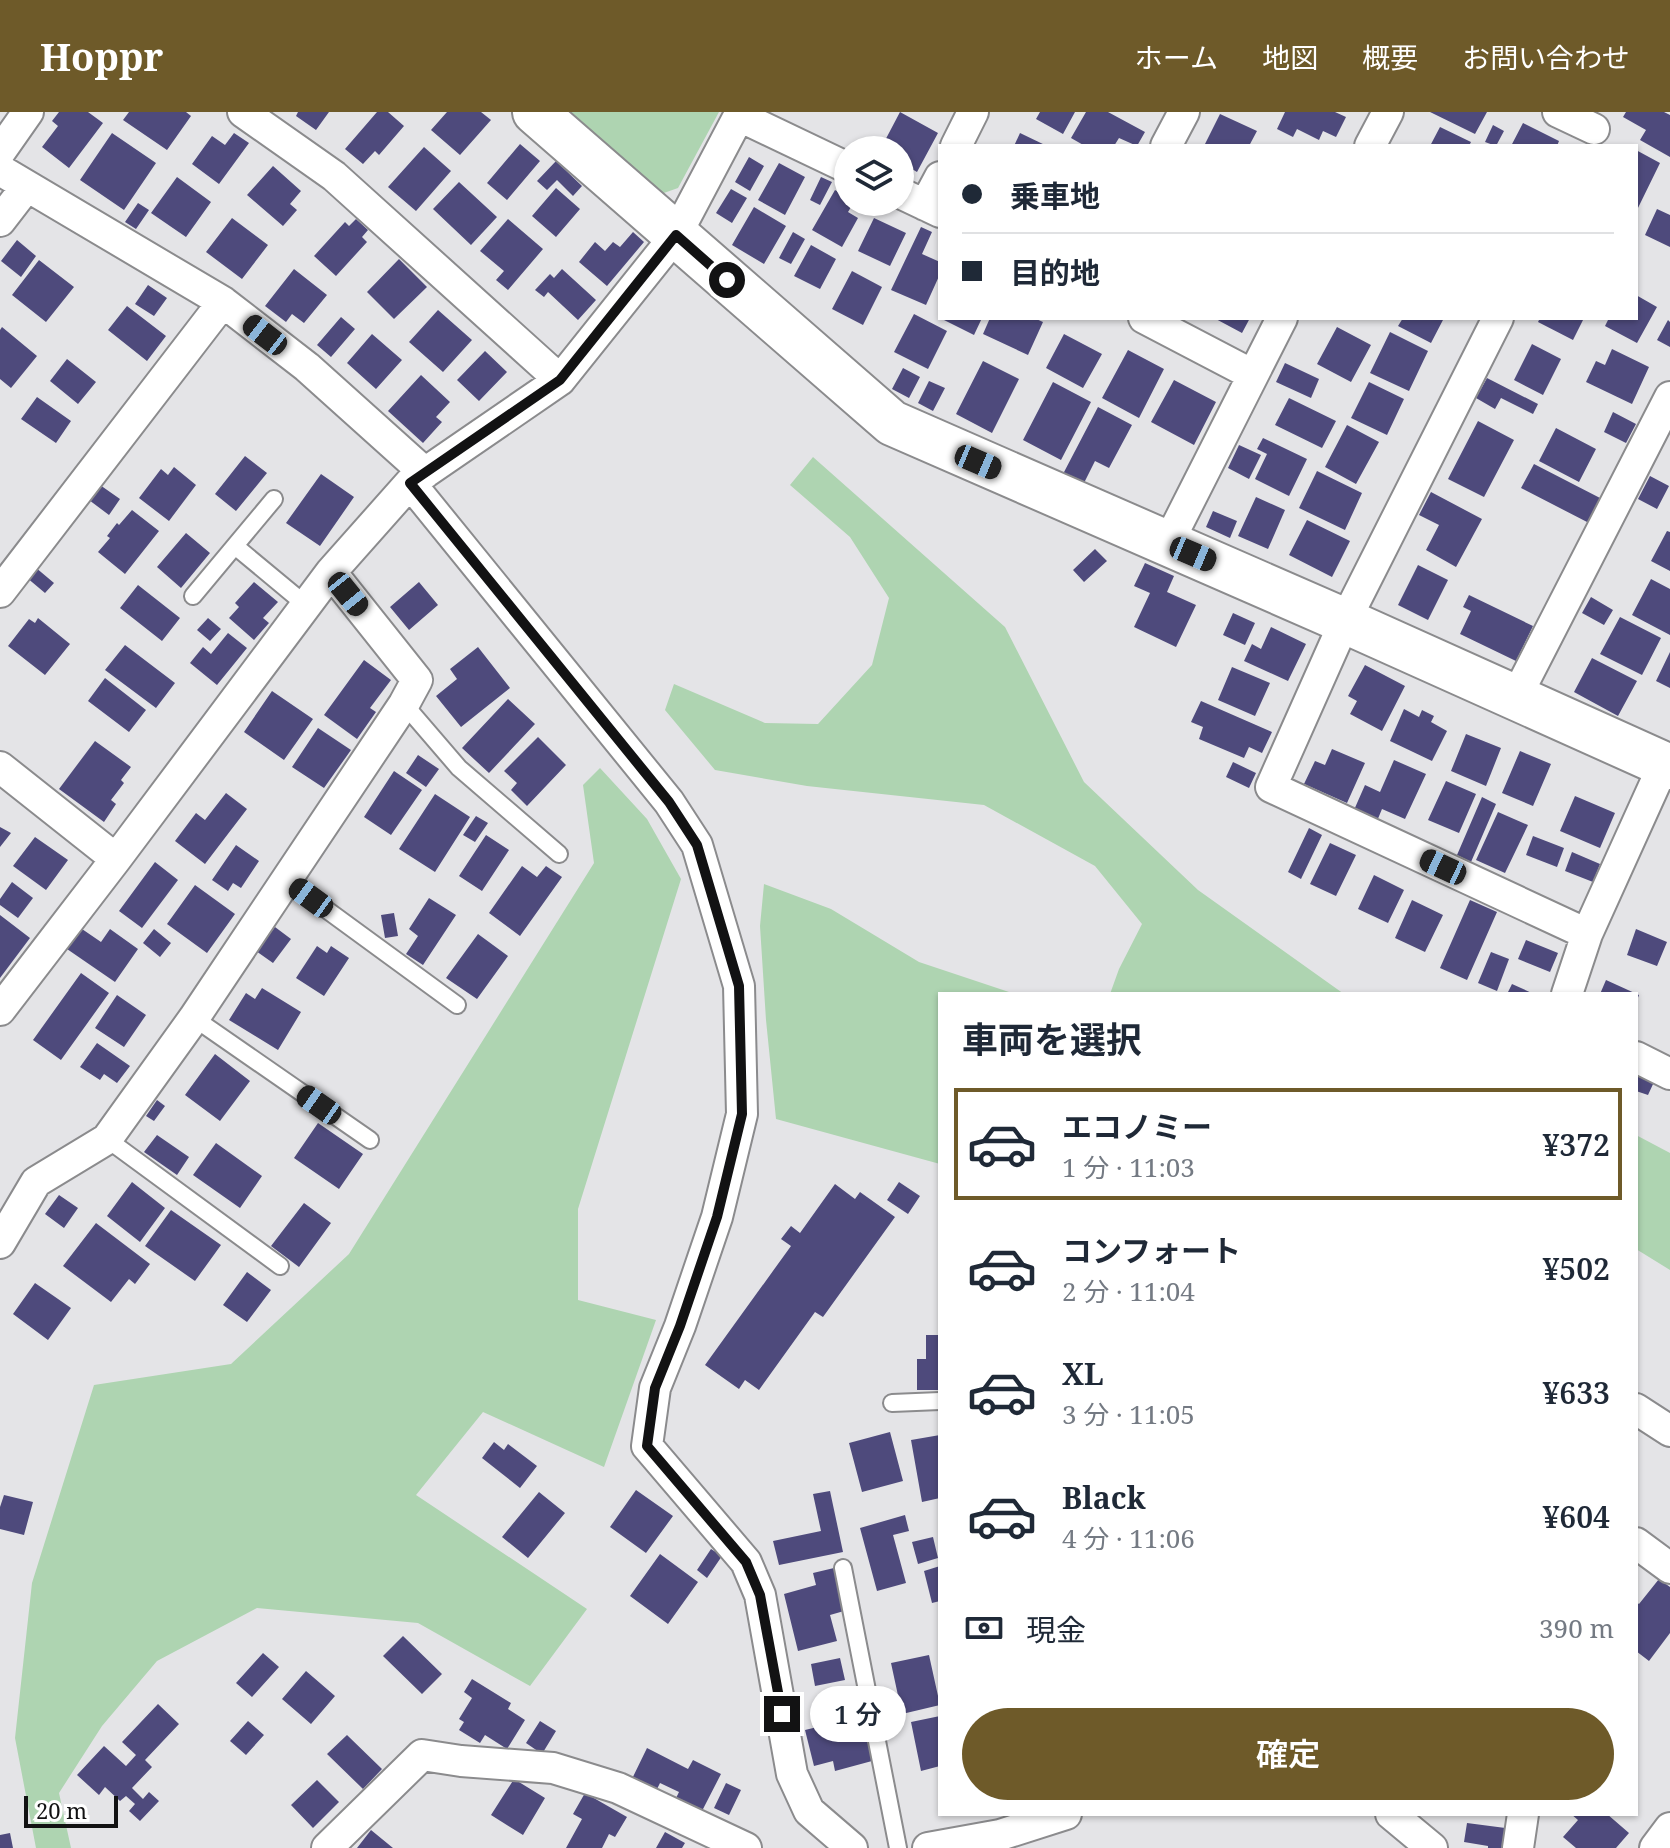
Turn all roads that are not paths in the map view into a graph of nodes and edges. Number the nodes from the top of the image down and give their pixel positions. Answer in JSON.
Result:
{"nodes":[{"id":1,"x":28,"y":112,"type":"edge"},
{"id":2,"x":243,"y":112,"type":"edge"},
{"id":3,"x":535,"y":112,"type":"edge"},
{"id":4,"x":973,"y":112,"type":"edge"},
{"id":5,"x":1184,"y":112,"type":"edge"},
{"id":6,"x":1388,"y":112,"type":"edge"},
{"id":7,"x":1558,"y":112,"type":"edge"},
{"id":8,"x":740,"y":114,"type":"edge"},
{"id":9,"x":1594,"y":129,"type":"edge"},
{"id":10,"x":957,"y":144,"type":"edge"},
{"id":11,"x":1167,"y":144,"type":"edge"},
{"id":12,"x":1371,"y":144,"type":"edge"},
{"id":13,"x":0,"y":152,"type":"edge"},
{"id":14,"x":834,"y":161,"type":"edge"},
{"id":15,"x":0,"y":170,"type":"edge"},
{"id":16,"x":938,"y":180,"type":"edge"},
{"id":17,"x":27,"y":186,"type":"junction"},
{"id":18,"x":922,"y":203,"type":"edge"},
{"id":19,"x":0,"y":221,"type":"edge"},
{"id":20,"x":676,"y":235,"type":"junction"},
{"id":21,"x":223,"y":302,"type":"junction"},
{"id":22,"x":1148,"y":320,"type":"edge"},
{"id":23,"x":1281,"y":320,"type":"edge"},
{"id":24,"x":1497,"y":320,"type":"edge"},
{"id":25,"x":1253,"y":375,"type":"junction"},
{"id":26,"x":560,"y":380,"type":"junction"},
{"id":27,"x":1670,"y":397,"type":"edge"},
{"id":28,"x":418,"y":478,"type":"junction"},
{"id":29,"x":274,"y":499,"type":"dead end"},
{"id":30,"x":1168,"y":543,"type":"junction"},
{"id":31,"x":235,"y":546,"type":"junction"},
{"id":32,"x":331,"y":572,"type":"junction"},
{"id":33,"x":0,"y":592,"type":"edge"},
{"id":34,"x":193,"y":596,"type":"dead end"},
{"id":35,"x":306,"y":605,"type":"junction"},
{"id":36,"x":1345,"y":621,"type":"junction"},
{"id":37,"x":1516,"y":697,"type":"junction"},
{"id":38,"x":404,"y":704,"type":"junction"},
{"id":39,"x":1667,"y":766,"type":"edge"},
{"id":40,"x":0,"y":767,"type":"edge"},
{"id":41,"x":559,"y":854,"type":"dead end"},
{"id":42,"x":116,"y":859,"type":"junction"},
{"id":43,"x":286,"y":880,"type":"junction"},
{"id":44,"x":1587,"y":934,"type":"junction"},
{"id":45,"x":1568,"y":992,"type":"edge"},
{"id":46,"x":457,"y":1005,"type":"dead end"},
{"id":47,"x":0,"y":1010,"type":"edge"},
{"id":48,"x":194,"y":1018,"type":"junction"},
{"id":49,"x":1638,"y":1058,"type":"edge"},
{"id":50,"x":1670,"y":1074,"type":"edge"},
{"id":51,"x":107,"y":1139,"type":"junction"},
{"id":52,"x":370,"y":1140,"type":"dead end"},
{"id":53,"x":0,"y":1243,"type":"edge"},
{"id":54,"x":280,"y":1266,"type":"dead end"},
{"id":55,"x":938,"y":1401,"type":"edge"},
{"id":56,"x":892,"y":1403,"type":"dead end"},
{"id":57,"x":1638,"y":1410,"type":"edge"},
{"id":58,"x":1670,"y":1431,"type":"edge"},
{"id":59,"x":1638,"y":1544,"type":"edge"},
{"id":60,"x":843,"y":1568,"type":"dead end"},
{"id":61,"x":1670,"y":1568,"type":"edge"},
{"id":62,"x":1061,"y":1816,"type":"edge"},
{"id":63,"x":1393,"y":1816,"type":"edge"},
{"id":64,"x":1523,"y":1816,"type":"edge"},
{"id":65,"x":1670,"y":1828,"type":"edge"},
{"id":66,"x":996,"y":1841,"type":"edge"},
{"id":67,"x":327,"y":1848,"type":"edge"},
{"id":68,"x":746,"y":1848,"type":"edge"},
{"id":69,"x":852,"y":1848,"type":"edge"},
{"id":70,"x":898,"y":1848,"type":"edge"},
{"id":71,"x":928,"y":1848,"type":"edge"},
{"id":72,"x":1432,"y":1848,"type":"edge"},
{"id":73,"x":1518,"y":1848,"type":"edge"},
{"id":74,"x":1655,"y":1848,"type":"edge"}],
"edges":[{"from":1,"to":13,"type":"street"},
{"from":2,"to":26,"type":"street"},
{"from":3,"to":20,"type":"street"},
{"from":4,"to":10,"type":"street"},
{"from":5,"to":11,"type":"street"},
{"from":6,"to":12,"type":"street"},
{"from":7,"to":9,"type":"street"},
{"from":8,"to":14,"type":"street"},
{"from":8,"to":20,"type":"street"},
{"from":15,"to":17,"type":"street"},
{"from":16,"to":18,"type":"street"},
{"from":17,"to":19,"type":"street"},
{"from":17,"to":21,"type":"street"},
{"from":20,"to":26,"type":"street"},
{"from":20,"to":30,"type":"street"},
{"from":21,"to":28,"type":"street"},
{"from":21,"to":33,"type":"street"},
{"from":22,"to":25,"type":"street"},
{"from":23,"to":25,"type":"street"},
{"from":24,"to":36,"type":"street"},
{"from":25,"to":30,"type":"street"},
{"from":26,"to":28,"type":"street"},
{"from":27,"to":37,"type":"street"},
{"from":28,"to":32,"type":"street"},
{"from":28,"to":69,"type":"street"},
{"from":29,"to":31,"type":"lane"},
{"from":30,"to":36,"type":"street"},
{"from":31,"to":34,"type":"lane"},
{"from":31,"to":35,"type":"lane"},
{"from":32,"to":35,"type":"street"},
{"from":32,"to":38,"type":"street"},
{"from":35,"to":42,"type":"street"},
{"from":36,"to":37,"type":"street"},
{"from":36,"to":44,"type":"street"},
{"from":37,"to":39,"type":"street"},
{"from":38,"to":41,"type":"lane"},
{"from":38,"to":43,"type":"street"},
{"from":39,"to":44,"type":"street"},
{"from":40,"to":42,"type":"street"},
{"from":42,"to":47,"type":"street"},
{"from":43,"to":46,"type":"lane"},
{"from":43,"to":48,"type":"street"},
{"from":44,"to":45,"type":"street"},
{"from":48,"to":51,"type":"street"},
{"from":48,"to":52,"type":"lane"},
{"from":49,"to":50,"type":"street"},
{"from":51,"to":53,"type":"street"},
{"from":51,"to":54,"type":"lane"},
{"from":55,"to":56,"type":"lane"},
{"from":57,"to":58,"type":"street"},
{"from":59,"to":61,"type":"street"},
{"from":60,"to":70,"type":"lane"},
{"from":62,"to":66,"type":"street"},
{"from":63,"to":72,"type":"street"},
{"from":64,"to":73,"type":"street"},
{"from":65,"to":74,"type":"street"},
{"from":66,"to":71,"type":"street"},
{"from":67,"to":68,"type":"street"}]}
